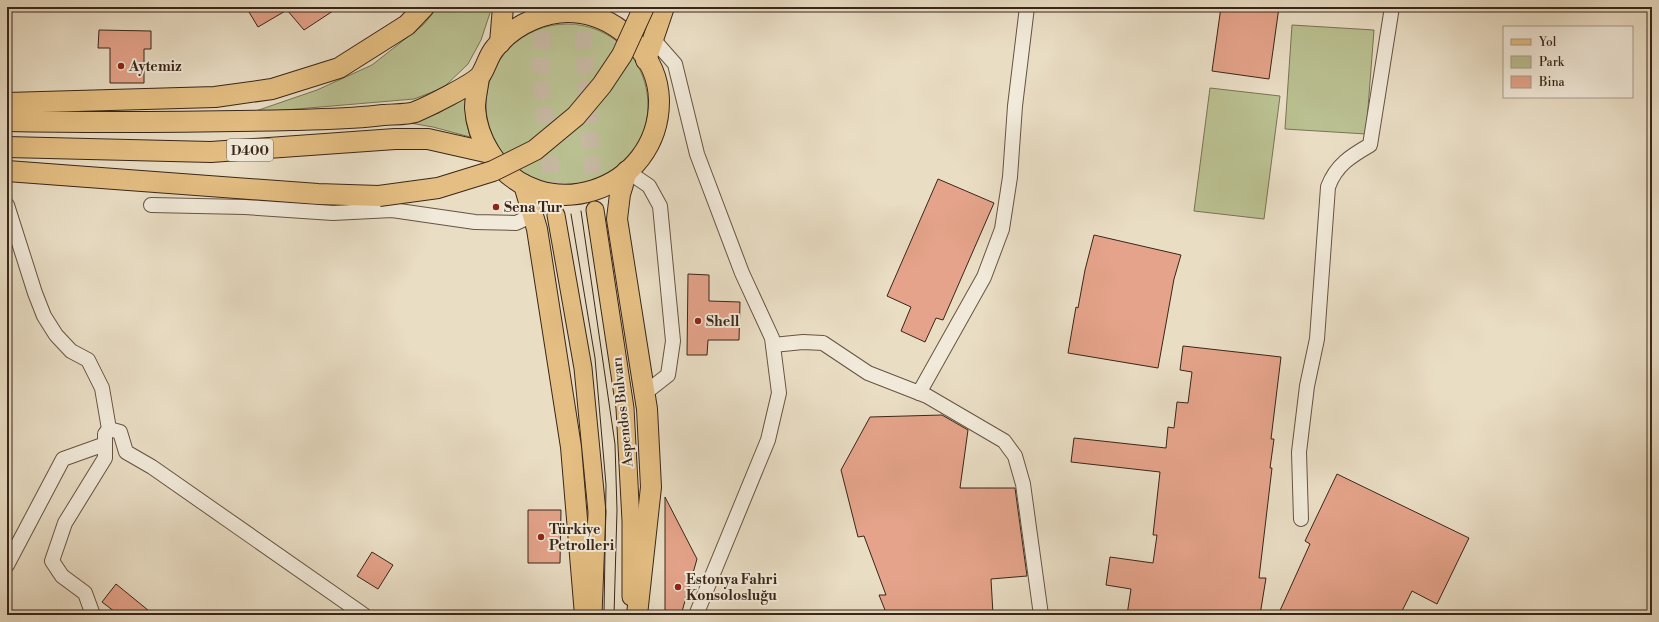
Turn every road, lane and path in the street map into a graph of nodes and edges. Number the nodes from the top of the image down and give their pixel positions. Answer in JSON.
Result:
{"nodes":[{"id":1,"x":424,"y":7,"type":"edge"},
{"id":2,"x":503,"y":7,"type":"edge"},
{"id":3,"x":644,"y":7,"type":"edge"},
{"id":4,"x":664,"y":7,"type":"edge"},
{"id":5,"x":1027,"y":7,"type":"edge"},
{"id":6,"x":1392,"y":7,"type":"edge"},
{"id":7,"x":653,"y":40,"type":"junction"},
{"id":8,"x":500,"y":42,"type":"junction"},
{"id":9,"x":646,"y":60,"type":"junction"},
{"id":10,"x":479,"y":77,"type":"junction"},
{"id":11,"x":7,"y":103,"type":"edge"},
{"id":12,"x":7,"y":121,"type":"edge"},
{"id":13,"x":7,"y":147,"type":"edge"},
{"id":14,"x":490,"y":153,"type":"junction"},
{"id":15,"x":7,"y":171,"type":"edge"},
{"id":16,"x":627,"y":171,"type":"junction"},
{"id":17,"x":524,"y":185,"type":"junction"},
{"id":18,"x":7,"y":205,"type":"edge"},
{"id":19,"x":151,"y":205,"type":"dead end"},
{"id":20,"x":595,"y":210,"type":"tunnel mouth"},
{"id":21,"x":533,"y":215,"type":"junction"},
{"id":22,"x":556,"y":215,"type":"tunnel mouth"},
{"id":23,"x":773,"y":345,"type":"junction"},
{"id":24,"x":645,"y":393,"type":"junction"},
{"id":25,"x":919,"y":393,"type":"junction"},
{"id":26,"x":109,"y":430,"type":"junction"},
{"id":27,"x":105,"y":444,"type":"junction"},
{"id":28,"x":1301,"y":519,"type":"dead end"},
{"id":29,"x":7,"y":565,"type":"edge"},
{"id":30,"x":93,"y":615,"type":"edge"},
{"id":31,"x":364,"y":615,"type":"edge"},
{"id":32,"x":585,"y":615,"type":"edge"},
{"id":33,"x":593,"y":615,"type":"edge"},
{"id":34,"x":631,"y":615,"type":"edge"},
{"id":35,"x":637,"y":615,"type":"edge"},
{"id":36,"x":696,"y":615,"type":"edge"},
{"id":37,"x":1041,"y":615,"type":"edge"}],
"edges":[{"from":1,"to":11,"type":"highway"},
{"from":2,"to":8,"type":"highway"},
{"from":3,"to":15,"type":"highway","bridge":true},
{"from":4,"to":7,"type":"highway"},
{"from":5,"to":25,"type":"street"},
{"from":6,"to":28,"type":"street"},
{"from":7,"to":9,"type":"highway"},
{"from":7,"to":23,"type":"street"},
{"from":8,"to":9,"type":"highway"},
{"from":8,"to":10,"type":"highway"},
{"from":9,"to":16,"type":"highway"},
{"from":10,"to":12,"type":"highway"},
{"from":10,"to":14,"type":"highway"},
{"from":13,"to":14,"type":"highway","number":"D400"},
{"from":14,"to":17,"type":"highway"},
{"from":16,"to":17,"type":"highway"},
{"from":16,"to":24,"type":"highway"},
{"from":16,"to":24,"type":"street"},
{"from":17,"to":21,"type":"highway"},
{"from":18,"to":26,"type":"street"},
{"from":19,"to":21,"type":"street"},
{"from":20,"to":34,"type":"main road","name":"Aspendos Bulvarı"},
{"from":21,"to":32,"type":"highway"},
{"from":22,"to":33,"type":"main road"},
{"from":23,"to":25,"type":"street"},
{"from":23,"to":36,"type":"street"},
{"from":24,"to":35,"type":"highway"},
{"from":25,"to":37,"type":"street"},
{"from":26,"to":27,"type":"street"},
{"from":26,"to":31,"type":"street"},
{"from":27,"to":29,"type":"street"},
{"from":27,"to":30,"type":"street"}]}
